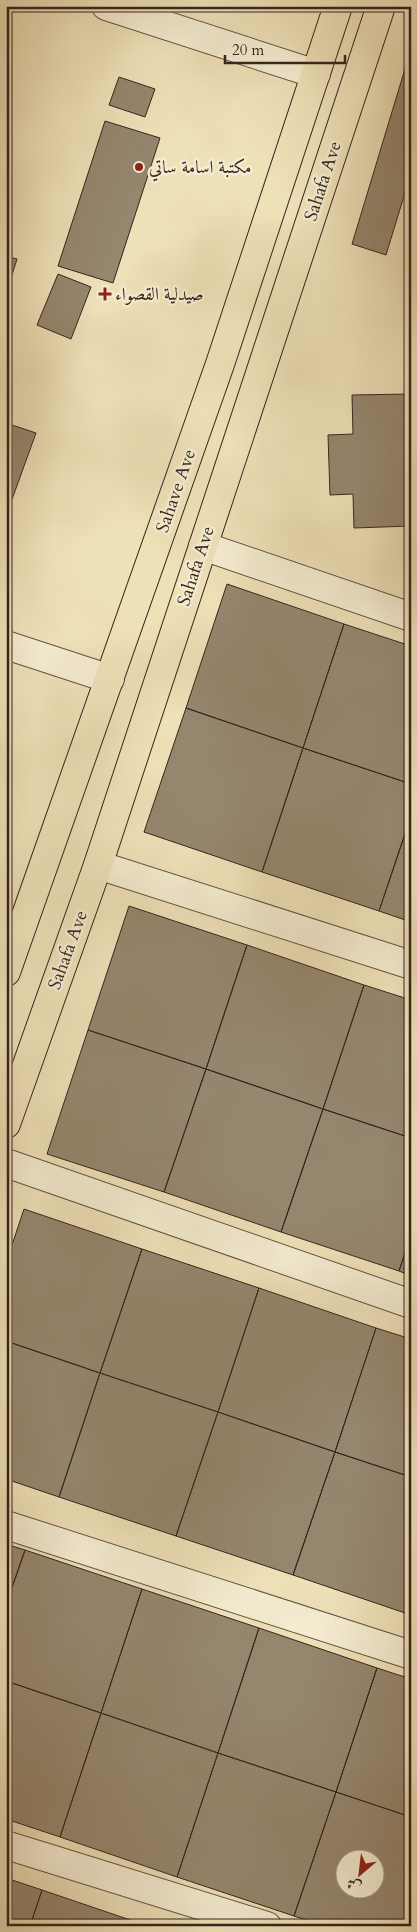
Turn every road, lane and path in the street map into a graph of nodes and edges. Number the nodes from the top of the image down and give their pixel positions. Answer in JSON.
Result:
{"nodes":[{"id":1,"x":106,"y":6,"type":"edge"},
{"id":2,"x":338,"y":6,"type":"edge"},
{"id":3,"x":381,"y":6,"type":"edge"},
{"id":4,"x":316,"y":74,"type":"junction"},
{"id":5,"x":203,"y":546,"type":"junction"},
{"id":6,"x":411,"y":617,"type":"edge"},
{"id":7,"x":6,"y":645,"type":"edge"},
{"id":8,"x":110,"y":679,"type":"junction"},
{"id":9,"x":98,"y":865,"type":"junction"},
{"id":10,"x":411,"y":965,"type":"edge"},
{"id":11,"x":6,"y":972,"type":"edge"},
{"id":12,"x":6,"y":1124,"type":"edge"},
{"id":13,"x":6,"y":1163,"type":"edge"},
{"id":14,"x":411,"y":1304,"type":"edge"},
{"id":15,"x":6,"y":1525,"type":"edge"},
{"id":16,"x":411,"y":1655,"type":"edge"},
{"id":17,"x":6,"y":1845,"type":"edge"},
{"id":18,"x":267,"y":1926,"type":"edge"}],
"edges":[{"from":1,"to":4,"type":"street"},
{"from":2,"to":4,"type":"main road","name":"Sahave Ave"},
{"from":3,"to":5,"type":"main road","name":"Sahafa Ave"},
{"from":4,"to":8,"type":"main road","name":"Sahave Ave"},
{"from":5,"to":6,"type":"street"},
{"from":5,"to":9,"type":"main road","name":"Sahafa Ave"},
{"from":7,"to":8,"type":"street"},
{"from":8,"to":11,"type":"main road","name":"Sahave Ave"},
{"from":9,"to":10,"type":"street"},
{"from":9,"to":12,"type":"main road","name":"Sahafa Ave"},
{"from":13,"to":14,"type":"street"},
{"from":15,"to":16,"type":"street"},
{"from":17,"to":18,"type":"street"}]}
